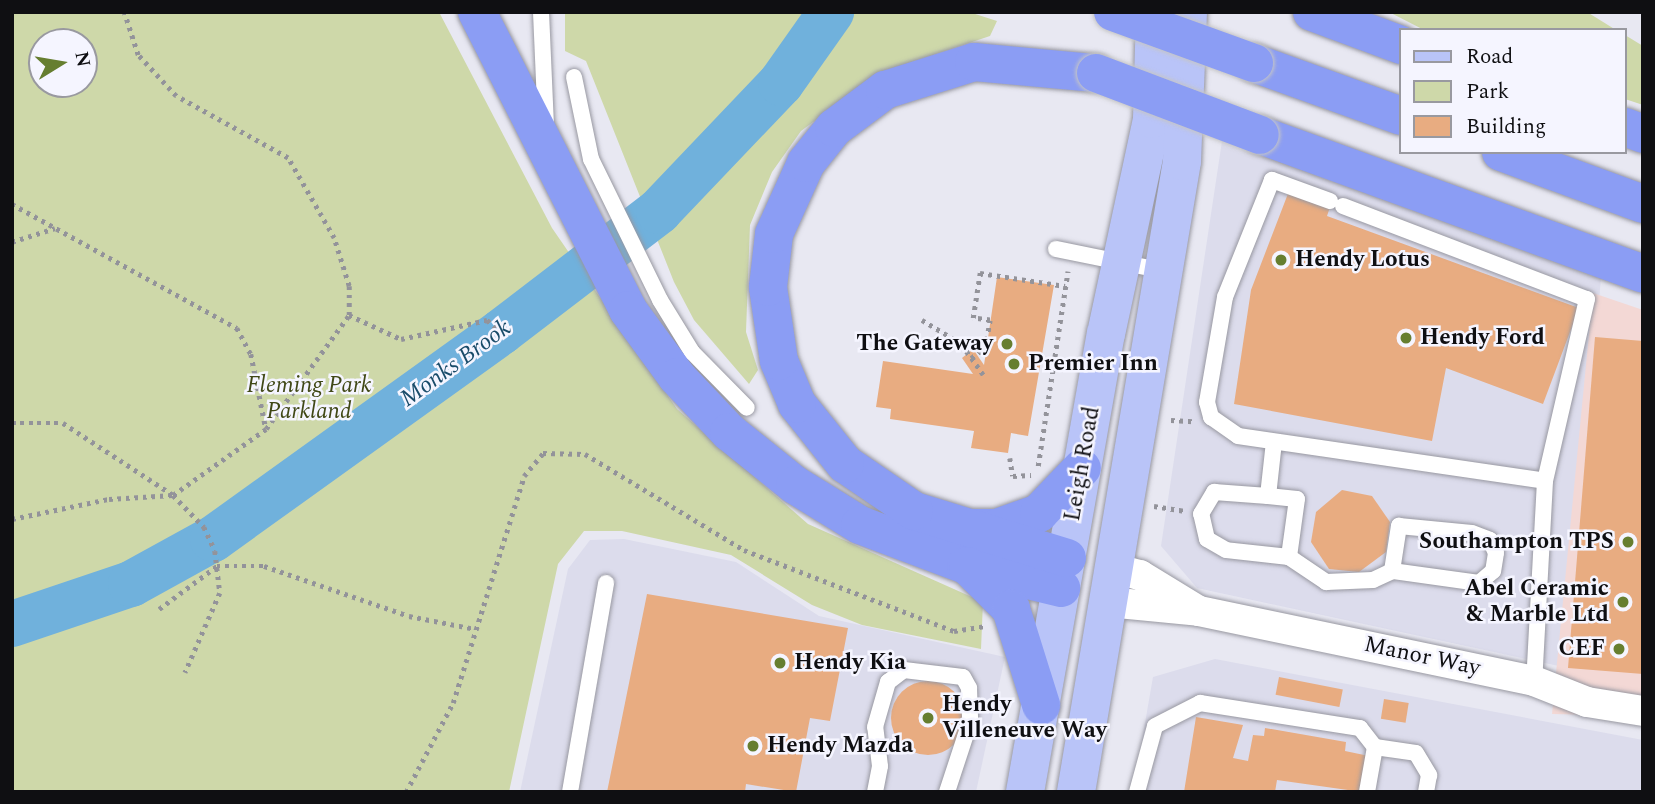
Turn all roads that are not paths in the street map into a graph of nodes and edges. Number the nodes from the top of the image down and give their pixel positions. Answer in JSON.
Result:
{"nodes":[{"id":1,"x":477,"y":12,"type":"edge"},
{"id":2,"x":541,"y":12,"type":"edge"},
{"id":3,"x":1113,"y":12,"type":"edge"},
{"id":4,"x":1155,"y":12,"type":"edge"},
{"id":5,"x":1188,"y":12,"type":"edge"},
{"id":6,"x":1312,"y":12,"type":"edge"},
{"id":7,"x":1400,"y":45,"type":"edge"},
{"id":8,"x":574,"y":77,"type":"dead end"},
{"id":9,"x":1400,"y":116,"type":"edge"},
{"id":10,"x":1506,"y":154,"type":"edge"},
{"id":11,"x":555,"y":174,"type":"junction"},
{"id":12,"x":1643,"y":204,"type":"edge"},
{"id":13,"x":1063,"y":251,"type":"road end"},
{"id":14,"x":1120,"y":261,"type":"junction"},
{"id":15,"x":1164,"y":271,"type":"junction"},
{"id":16,"x":1643,"y":274,"type":"edge"},
{"id":17,"x":644,"y":305,"type":"junction"},
{"id":18,"x":747,"y":408,"type":"dead end"},
{"id":19,"x":1274,"y":442,"type":"junction"},
{"id":20,"x":1082,"y":468,"type":"junction"},
{"id":21,"x":1545,"y":481,"type":"junction"},
{"id":22,"x":1268,"y":496,"type":"junction"},
{"id":23,"x":958,"y":527,"type":"junction"},
{"id":24,"x":1289,"y":557,"type":"junction"},
{"id":25,"x":966,"y":565,"type":"junction"},
{"id":26,"x":1392,"y":571,"type":"junction"},
{"id":27,"x":1064,"y":573,"type":"junction"},
{"id":28,"x":606,"y":583,"type":"dead end"},
{"id":29,"x":1110,"y":585,"type":"junction"},
{"id":30,"x":1534,"y":681,"type":"junction"},
{"id":31,"x":1041,"y":705,"type":"junction"},
{"id":32,"x":1643,"y":712,"type":"edge"},
{"id":33,"x":1375,"y":747,"type":"junction"},
{"id":34,"x":570,"y":792,"type":"edge"},
{"id":35,"x":875,"y":792,"type":"edge"},
{"id":36,"x":947,"y":792,"type":"edge"},
{"id":37,"x":1026,"y":792,"type":"edge"},
{"id":38,"x":1076,"y":792,"type":"edge"},
{"id":39,"x":1138,"y":792,"type":"edge"},
{"id":40,"x":1367,"y":792,"type":"edge"},
{"id":41,"x":1426,"y":792,"type":"edge"}],
"edges":[{"from":1,"to":11,"type":"highway"},
{"from":2,"to":11,"type":"lane"},
{"from":3,"to":9,"type":"highway","bridge":true},
{"from":4,"to":14,"type":"main road","name":"Leigh Road"},
{"from":5,"to":15,"type":"main road","name":"Leigh Road"},
{"from":6,"to":7,"type":"highway"},
{"from":8,"to":17,"type":"lane"},
{"from":10,"to":12,"type":"highway"},
{"from":11,"to":17,"type":"highway"},
{"from":13,"to":14,"type":"lane"},
{"from":14,"to":15,"type":"lane"},
{"from":14,"to":20,"type":"main road","name":"Leigh Road"},
{"from":15,"to":29,"type":"main road","name":"Leigh Road"},
{"from":16,"to":23,"type":"highway","bridge":true},
{"from":17,"to":18,"type":"lane"},
{"from":17,"to":25,"type":"highway"},
{"from":19,"to":21,"type":"lane"},
{"from":19,"to":21,"type":"lane"},
{"from":19,"to":22,"type":"lane"},
{"from":20,"to":23,"type":"highway"},
{"from":20,"to":27,"type":"main road","name":"Leigh Road"},
{"from":21,"to":30,"type":"lane"},
{"from":22,"to":24,"type":"lane"},
{"from":22,"to":24,"type":"lane"},
{"from":23,"to":27,"type":"highway"},
{"from":24,"to":26,"type":"lane"},
{"from":25,"to":27,"type":"highway"},
{"from":25,"to":31,"type":"highway"},
{"from":26,"to":26,"type":"lane"},
{"from":27,"to":29,"type":"main road"},
{"from":27,"to":31,"type":"main road","name":"Leigh Road"},
{"from":28,"to":34,"type":"lane"},
{"from":29,"to":30,"type":"street","name":"Manor Way"},
{"from":29,"to":38,"type":"main road","name":"Leigh Road"},
{"from":30,"to":32,"type":"street","name":"Manor Way"},
{"from":31,"to":37,"type":"main road","name":"Leigh Road"},
{"from":33,"to":39,"type":"lane"},
{"from":33,"to":40,"type":"lane"},
{"from":33,"to":41,"type":"lane"},
{"from":35,"to":36,"type":"lane"}]}
